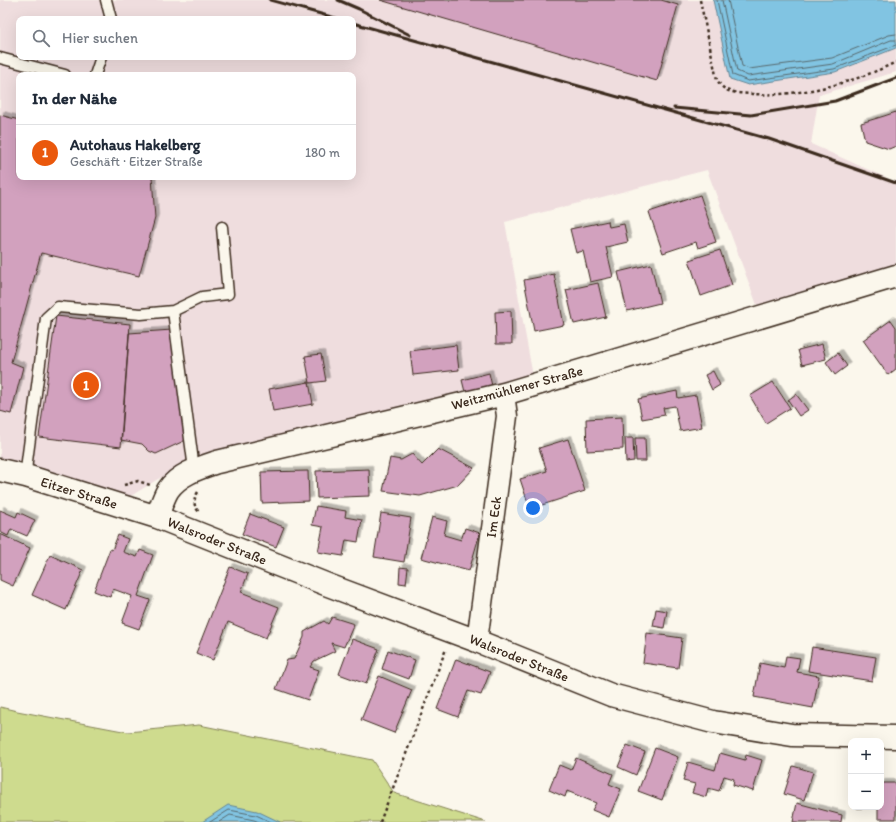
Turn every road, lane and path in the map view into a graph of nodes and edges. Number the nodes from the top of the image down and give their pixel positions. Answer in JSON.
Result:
{"nodes":[{"id":1,"x":106,"y":0,"type":"edge"},
{"id":2,"x":700,"y":0,"type":"edge"},
{"id":3,"x":110,"y":16,"type":"edge"},
{"id":4,"x":0,"y":58,"type":"edge"},
{"id":5,"x":100,"y":60,"type":"edge"},
{"id":6,"x":896,"y":62,"type":"edge"},
{"id":7,"x":54,"y":72,"type":"edge"},
{"id":8,"x":96,"y":72,"type":"edge"},
{"id":9,"x":222,"y":227,"type":"dead end"},
{"id":10,"x":896,"y":276,"type":"edge"},
{"id":11,"x":173,"y":311,"type":"junction"},
{"id":12,"x":504,"y":394,"type":"junction"},
{"id":13,"x":194,"y":469,"type":"junction"},
{"id":14,"x":0,"y":470,"type":"edge"},
{"id":15,"x":26,"y":476,"type":"junction"},
{"id":16,"x":157,"y":517,"type":"junction"},
{"id":17,"x":453,"y":632,"type":"junction"},
{"id":18,"x":477,"y":640,"type":"junction"},
{"id":19,"x":896,"y":737,"type":"edge"},
{"id":20,"x":380,"y":822,"type":"edge"}],
"edges":[{"from":1,"to":3,"type":"lane"},
{"from":2,"to":6,"type":"path"},
{"from":4,"to":7,"type":"lane"},
{"from":5,"to":8,"type":"lane"},
{"from":9,"to":11,"type":"lane"},
{"from":10,"to":12,"type":"main road","name":"Weitzmühlener Straße"},
{"from":11,"to":13,"type":"lane"},
{"from":11,"to":15,"type":"lane"},
{"from":12,"to":13,"type":"main road","name":"Weitzmühlener Straße"},
{"from":12,"to":18,"type":"street","name":"Im Eck"},
{"from":13,"to":16,"type":"main road","name":"Weitzmühlener Straße"},
{"from":14,"to":15,"type":"main road","name":"Eitzer Straße"},
{"from":15,"to":16,"type":"main road","name":"Eitzer Straße"},
{"from":16,"to":17,"type":"main road","name":"Walsroder Straße"},
{"from":17,"to":18,"type":"main road","name":"Walsroder Straße"},
{"from":17,"to":20,"type":"path"},
{"from":18,"to":19,"type":"main road","name":"Walsroder Straße"}]}
